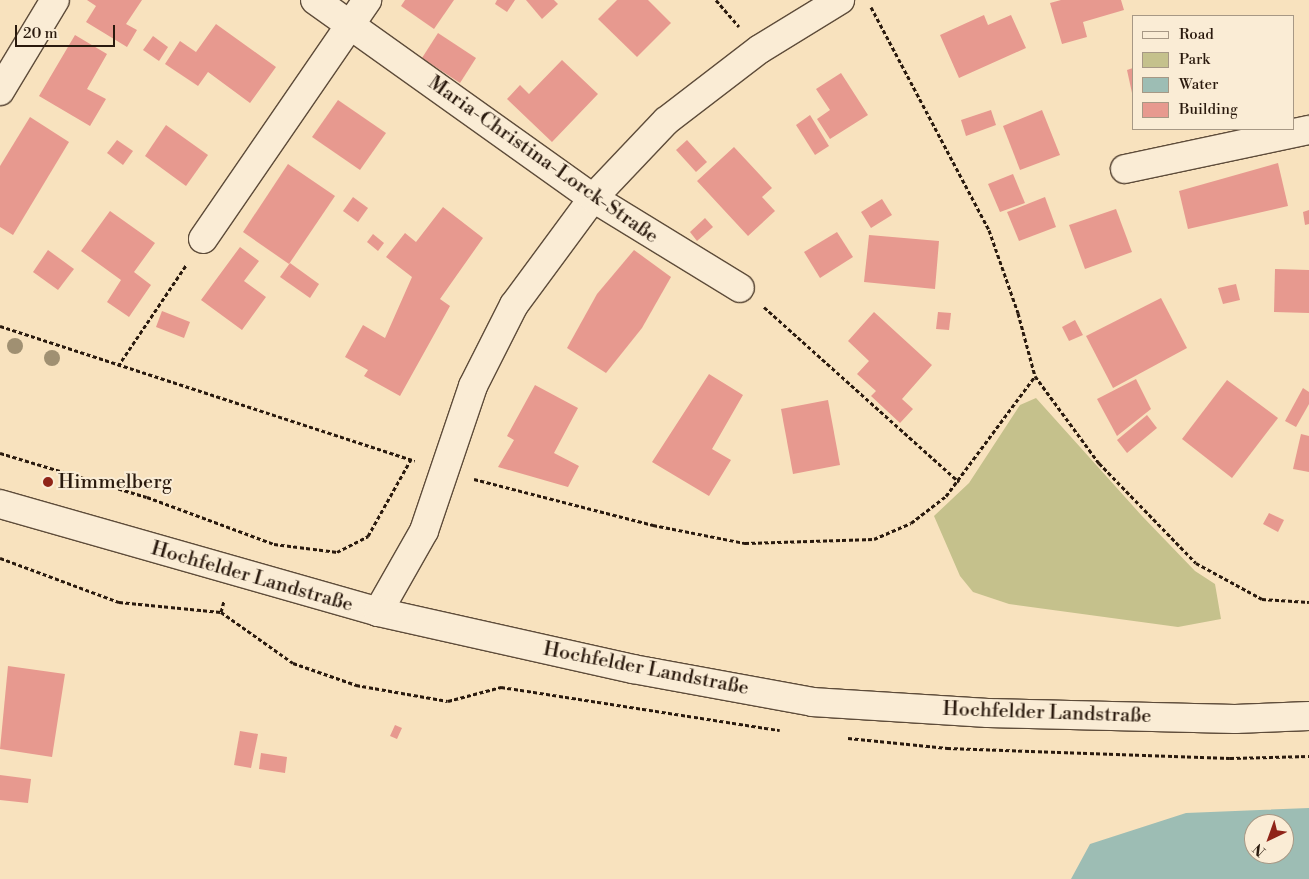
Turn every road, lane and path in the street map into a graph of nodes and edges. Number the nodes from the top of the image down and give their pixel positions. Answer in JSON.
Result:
{"nodes":[{"id":1,"x":55,"y":0,"type":"edge"},
{"id":2,"x":315,"y":0,"type":"edge"},
{"id":3,"x":368,"y":0,"type":"edge"},
{"id":4,"x":840,"y":0,"type":"edge"},
{"id":5,"x":867,"y":0,"type":"edge"},
{"id":6,"x":350,"y":25,"type":"junction"},
{"id":7,"x":0,"y":91,"type":"edge"},
{"id":8,"x":1309,"y":130,"type":"edge"},
{"id":9,"x":1125,"y":169,"type":"dead end"},
{"id":10,"x":593,"y":198,"type":"junction"},
{"id":11,"x":203,"y":239,"type":"joint"},
{"id":12,"x":740,"y":288,"type":"joint"},
{"id":13,"x":0,"y":326,"type":"edge"},
{"id":14,"x":118,"y":366,"type":"junction"},
{"id":15,"x":1035,"y":376,"type":"junction"},
{"id":16,"x":0,"y":453,"type":"edge"},
{"id":17,"x":410,"y":459,"type":"junction"},
{"id":18,"x":444,"y":470,"type":"junction"},
{"id":19,"x":959,"y":482,"type":"junction"},
{"id":20,"x":0,"y":504,"type":"edge"},
{"id":21,"x":1309,"y":602,"type":"edge"},
{"id":22,"x":378,"y":612,"type":"junction"},
{"id":23,"x":1309,"y":716,"type":"edge"}],
"edges":[{"from":1,"to":7,"type":"street"},
{"from":2,"to":6,"type":"street","name":"Maria-Christina-Lorck-Straße"},
{"from":3,"to":6,"type":"street"},
{"from":4,"to":10,"type":"street"},
{"from":5,"to":15,"type":"path"},
{"from":6,"to":10,"type":"street","name":"Maria-Christina-Lorck-Straße"},
{"from":6,"to":11,"type":"street"},
{"from":8,"to":9,"type":"street"},
{"from":10,"to":12,"type":"street","name":"Maria-Christina-Lorck-Straße"},
{"from":10,"to":18,"type":"street"},
{"from":11,"to":14,"type":"path"},
{"from":12,"to":19,"type":"path"},
{"from":13,"to":14,"type":"path"},
{"from":14,"to":17,"type":"path"},
{"from":15,"to":19,"type":"path"},
{"from":15,"to":21,"type":"path"},
{"from":16,"to":17,"type":"path"},
{"from":17,"to":18,"type":"path"},
{"from":18,"to":19,"type":"path"},
{"from":18,"to":22,"type":"street"},
{"from":20,"to":22,"type":"street","name":"Hochfelder Landstraße"},
{"from":22,"to":23,"type":"street","name":"Hochfelder Landstraße"}]}
